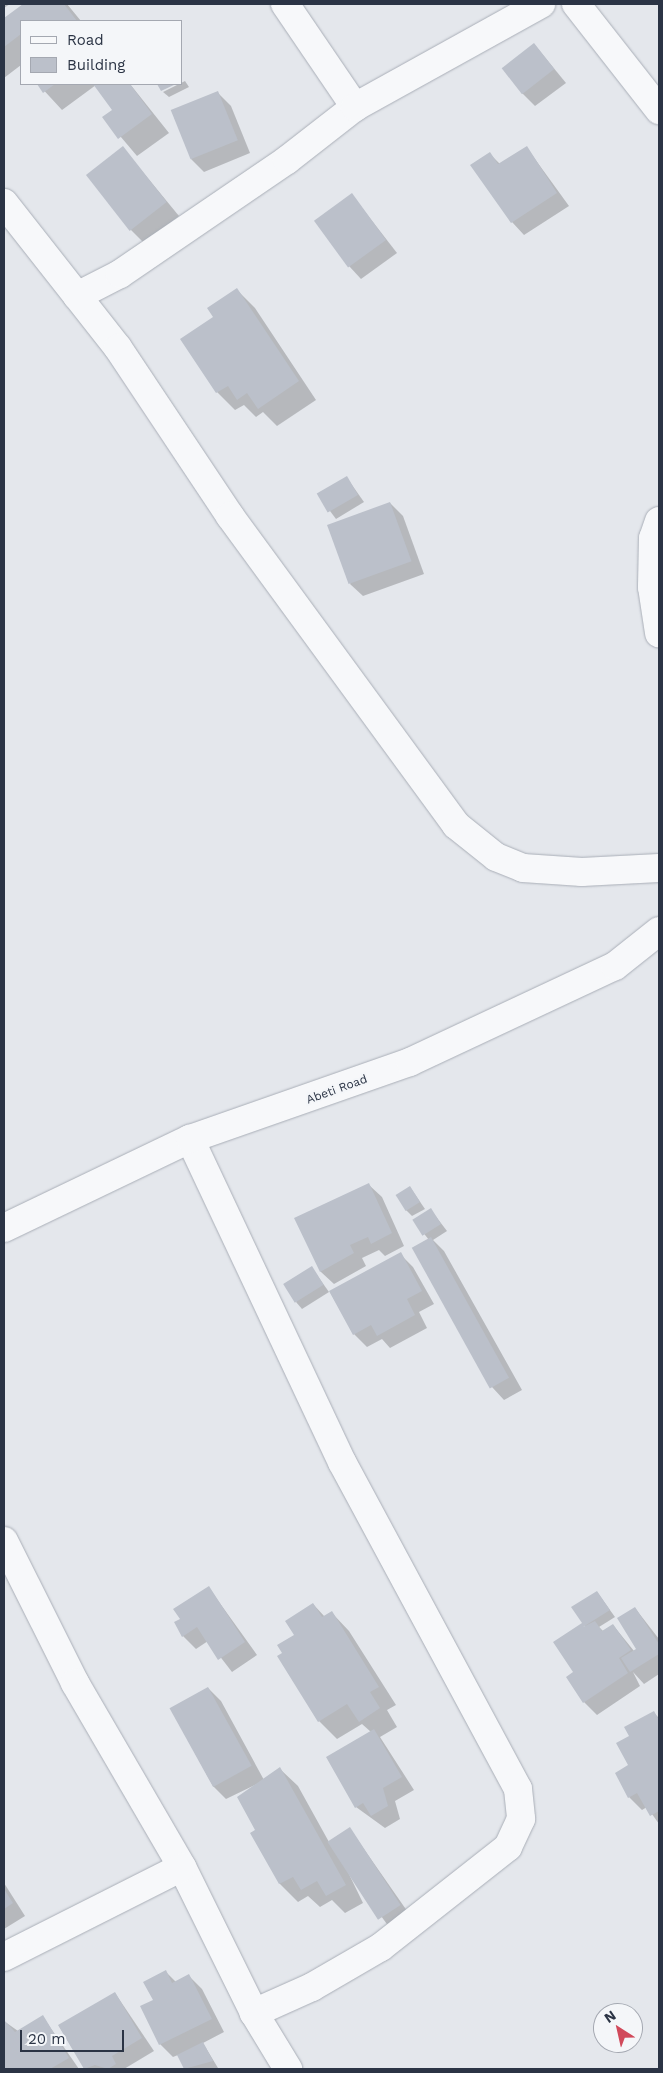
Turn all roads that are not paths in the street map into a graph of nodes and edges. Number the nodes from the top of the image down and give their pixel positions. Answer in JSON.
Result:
{"nodes":[{"id":1,"x":285,"y":4,"type":"edge"},
{"id":2,"x":541,"y":4,"type":"edge"},
{"id":3,"x":576,"y":4,"type":"edge"},
{"id":4,"x":355,"y":107,"type":"junction"},
{"id":5,"x":659,"y":110,"type":"edge"},
{"id":6,"x":4,"y":203,"type":"edge"},
{"id":7,"x":77,"y":296,"type":"junction"},
{"id":8,"x":659,"y":521,"type":"edge"},
{"id":9,"x":659,"y":633,"type":"edge"},
{"id":10,"x":659,"y":868,"type":"edge"},
{"id":11,"x":659,"y":931,"type":"edge"},
{"id":12,"x":190,"y":1139,"type":"junction"},
{"id":13,"x":4,"y":1228,"type":"edge"},
{"id":14,"x":4,"y":1541,"type":"edge"},
{"id":15,"x":182,"y":1867,"type":"junction"},
{"id":16,"x":4,"y":1957,"type":"edge"},
{"id":17,"x":254,"y":2013,"type":"junction"},
{"id":18,"x":288,"y":2069,"type":"edge"}],
"edges":[{"from":1,"to":4,"type":"street"},
{"from":2,"to":4,"type":"street"},
{"from":3,"to":5,"type":"street"},
{"from":4,"to":7,"type":"street"},
{"from":6,"to":7,"type":"street"},
{"from":7,"to":10,"type":"street"},
{"from":8,"to":9,"type":"street"},
{"from":11,"to":12,"type":"street","name":"Abeti Road"},
{"from":12,"to":13,"type":"street","name":"Abeti Road"},
{"from":12,"to":17,"type":"street"},
{"from":14,"to":15,"type":"street"},
{"from":15,"to":16,"type":"street"},
{"from":15,"to":17,"type":"street"},
{"from":17,"to":18,"type":"street"}]}
